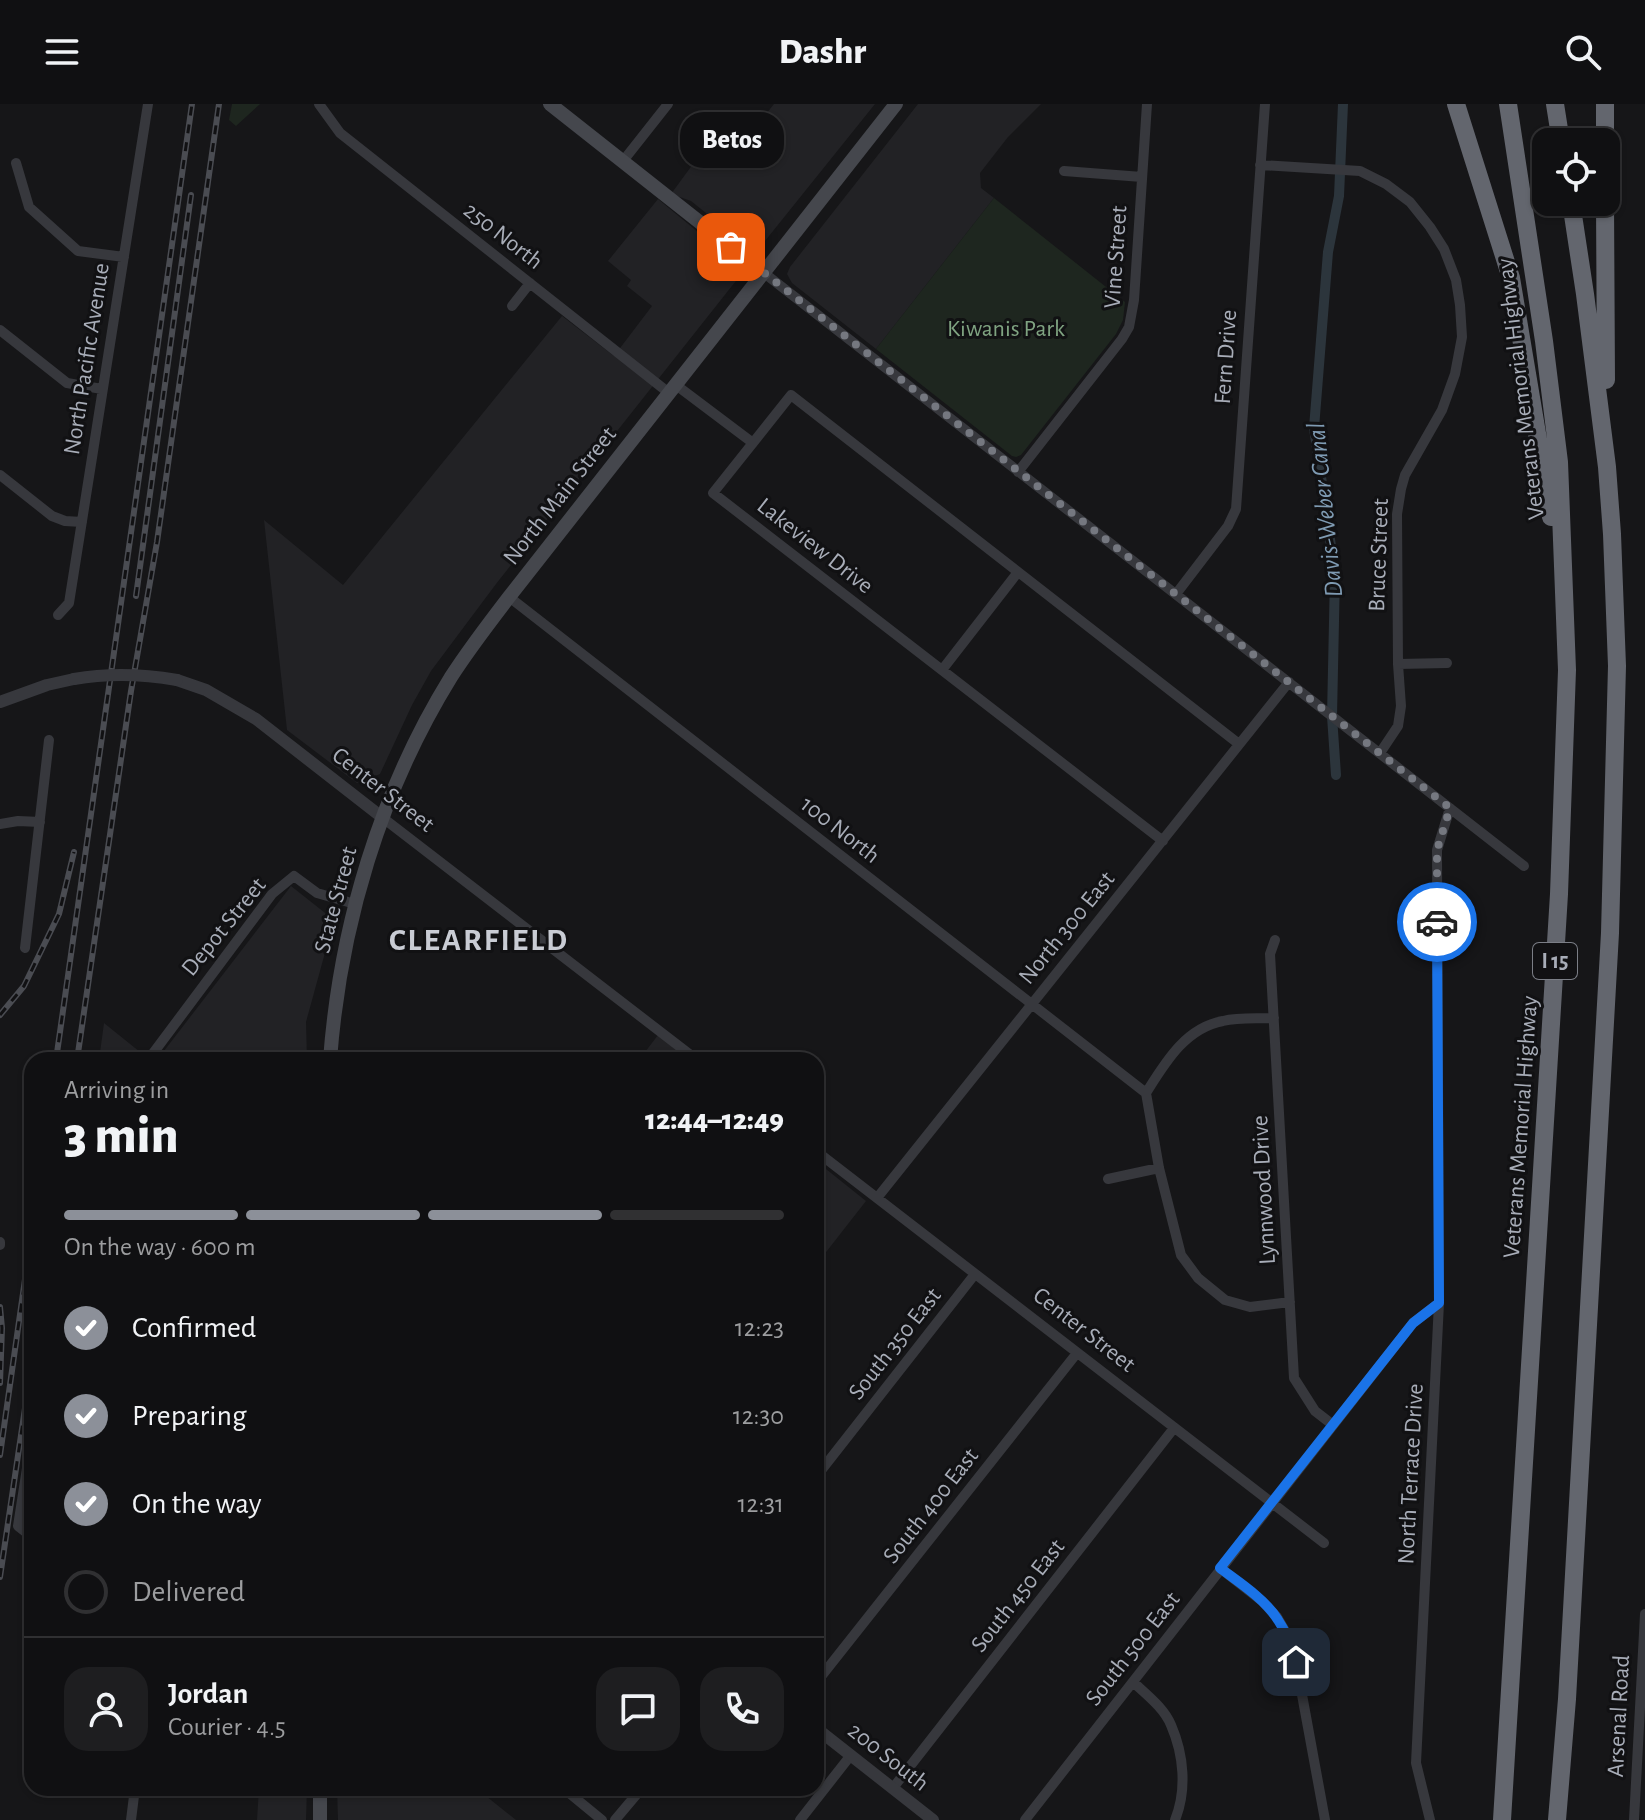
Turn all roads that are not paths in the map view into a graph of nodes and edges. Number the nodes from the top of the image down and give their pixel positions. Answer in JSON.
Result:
{"nodes":[{"id":1,"x":148,"y":104,"type":"edge"},
{"id":2,"x":319,"y":104,"type":"edge"},
{"id":3,"x":550,"y":104,"type":"edge"},
{"id":4,"x":668,"y":104,"type":"edge"},
{"id":5,"x":896,"y":104,"type":"edge"},
{"id":6,"x":1147,"y":104,"type":"edge"},
{"id":7,"x":1265,"y":104,"type":"edge"},
{"id":8,"x":1456,"y":104,"type":"edge"},
{"id":9,"x":1508,"y":104,"type":"edge"},
{"id":10,"x":1555,"y":104,"type":"edge"},
{"id":11,"x":1605,"y":104,"type":"edge"},
{"id":12,"x":1559,"y":128,"type":"edge"},
{"id":13,"x":1605,"y":128,"type":"edge"},
{"id":14,"x":623,"y":161,"type":"junction"},
{"id":15,"x":16,"y":163,"type":"dead end"},
{"id":16,"x":1260,"y":165,"type":"junction"},
{"id":17,"x":1064,"y":171,"type":"dead end"},
{"id":18,"x":1142,"y":177,"type":"junction"},
{"id":19,"x":1573,"y":216,"type":"edge"},
{"id":20,"x":1605,"y":216,"type":"edge"},
{"id":21,"x":124,"y":257,"type":"junction"},
{"id":22,"x":764,"y":273,"type":"junction"},
{"id":23,"x":530,"y":283,"type":"junction"},
{"id":24,"x":512,"y":306,"type":"dead end"},
{"id":25,"x":0,"y":330,"type":"edge"},
{"id":26,"x":102,"y":389,"type":"junction"},
{"id":27,"x":672,"y":389,"type":"junction"},
{"id":28,"x":753,"y":443,"type":"junction"},
{"id":29,"x":1607,"y":467,"type":"junction"},
{"id":30,"x":1018,"y":472,"type":"junction"},
{"id":31,"x":0,"y":475,"type":"edge"},
{"id":32,"x":82,"y":522,"type":"junction"},
{"id":33,"x":1018,"y":572,"type":"junction"},
{"id":34,"x":1176,"y":594,"type":"junction"},
{"id":35,"x":509,"y":597,"type":"junction"},
{"id":36,"x":1565,"y":597,"type":"junction"},
{"id":37,"x":58,"y":615,"type":"dead end"},
{"id":38,"x":1447,"y":663,"type":"dead end"},
{"id":39,"x":1398,"y":664,"type":"junction"},
{"id":40,"x":942,"y":670,"type":"junction"},
{"id":41,"x":1289,"y":682,"type":"junction"},
{"id":42,"x":0,"y":702,"type":"edge"},
{"id":43,"x":49,"y":740,"type":"dead end"},
{"id":44,"x":1239,"y":744,"type":"junction"},
{"id":45,"x":1380,"y":753,"type":"junction"},
{"id":46,"x":408,"y":758,"type":"joint"},
{"id":47,"x":1450,"y":808,"type":"junction"},
{"id":48,"x":383,"y":818,"type":"junction"},
{"id":49,"x":40,"y":822,"type":"junction"},
{"id":50,"x":0,"y":824,"type":"edge"},
{"id":51,"x":1163,"y":841,"type":"junction"},
{"id":52,"x":1524,"y":866,"type":"dead end"},
{"id":53,"x":355,"y":904,"type":"junction"},
{"id":54,"x":1275,"y":940,"type":"dead end"},
{"id":55,"x":25,"y":948,"type":"dead end"},
{"id":56,"x":1032,"y":1005,"type":"junction"},
{"id":57,"x":1274,"y":1018,"type":"junction"},
{"id":58,"x":154,"y":1052,"type":"edge"},
{"id":59,"x":331,"y":1052,"type":"edge"},
{"id":60,"x":687,"y":1052,"type":"edge"},
{"id":61,"x":1146,"y":1093,"type":"junction"},
{"id":62,"x":824,"y":1157,"type":"edge"},
{"id":63,"x":1159,"y":1168,"type":"junction"},
{"id":64,"x":1108,"y":1179,"type":"dead end"},
{"id":65,"x":877,"y":1198,"type":"junction"},
{"id":66,"x":975,"y":1274,"type":"junction"},
{"id":67,"x":1290,"y":1302,"type":"junction"},
{"id":68,"x":1439,"y":1303,"type":"junction"},
{"id":69,"x":1077,"y":1353,"type":"junction"},
{"id":70,"x":1333,"y":1425,"type":"junction"},
{"id":71,"x":1174,"y":1428,"type":"junction"},
{"id":72,"x":824,"y":1467,"type":"edge"},
{"id":73,"x":24,"y":1487,"type":"edge"},
{"id":74,"x":1272,"y":1503,"type":"junction"},
{"id":75,"x":24,"y":1531,"type":"edge"},
{"id":76,"x":1324,"y":1543,"type":"dead end"},
{"id":77,"x":1220,"y":1568,"type":"junction"},
{"id":78,"x":1645,"y":1614,"type":"edge"},
{"id":79,"x":824,"y":1673,"type":"edge"},
{"id":80,"x":1133,"y":1682,"type":"junction"},
{"id":81,"x":824,"y":1734,"type":"edge"},
{"id":82,"x":851,"y":1755,"type":"junction"},
{"id":83,"x":893,"y":1788,"type":"junction"},
{"id":84,"x":824,"y":1789,"type":"edge"},
{"id":85,"x":134,"y":1796,"type":"edge"},
{"id":86,"x":320,"y":1796,"type":"edge"},
{"id":87,"x":573,"y":1796,"type":"edge"},
{"id":88,"x":635,"y":1796,"type":"edge"},
{"id":89,"x":819,"y":1796,"type":"edge"},
{"id":90,"x":131,"y":1820,"type":"edge"},
{"id":91,"x":320,"y":1820,"type":"edge"},
{"id":92,"x":602,"y":1820,"type":"edge"},
{"id":93,"x":615,"y":1820,"type":"edge"},
{"id":94,"x":800,"y":1820,"type":"edge"},
{"id":95,"x":933,"y":1820,"type":"edge"},
{"id":96,"x":1025,"y":1820,"type":"edge"},
{"id":97,"x":1175,"y":1820,"type":"edge"},
{"id":98,"x":1325,"y":1820,"type":"edge"},
{"id":99,"x":1430,"y":1820,"type":"edge"},
{"id":100,"x":1502,"y":1820,"type":"edge"},
{"id":101,"x":1557,"y":1820,"type":"edge"},
{"id":102,"x":1634,"y":1820,"type":"edge"}],
"edges":[{"from":1,"to":21,"type":"street","name":"North Pacific Avenue"},
{"from":2,"to":23,"type":"street","name":"250 North"},
{"from":3,"to":14,"type":"main road"},
{"from":4,"to":14,"type":"street"},
{"from":5,"to":22,"type":"main road","name":"North Main Street"},
{"from":6,"to":18,"type":"street","name":"Vine Street"},
{"from":7,"to":16,"type":"street","name":"Fern Drive"},
{"from":8,"to":36,"type":"highway"},
{"from":9,"to":36,"type":"highway","name":"Veterans Memorial Highway","number":"I 15"},
{"from":10,"to":12,"type":"highway"},
{"from":11,"to":13,"type":"highway"},
{"from":14,"to":22,"type":"main road"},
{"from":15,"to":21,"type":"street"},
{"from":16,"to":34,"type":"street","name":"Fern Drive"},
{"from":16,"to":39,"type":"street","name":"Bruce Street"},
{"from":17,"to":18,"type":"street"},
{"from":18,"to":30,"type":"street","name":"Vine Street"},
{"from":19,"to":29,"type":"highway","number":"I 15"},
{"from":20,"to":29,"type":"highway"},
{"from":21,"to":26,"type":"street","name":"North Pacific Avenue"},
{"from":22,"to":27,"type":"main road","name":"North Main Street"},
{"from":22,"to":30,"type":"street"},
{"from":23,"to":24,"type":"street"},
{"from":23,"to":27,"type":"street","name":"250 North"},
{"from":25,"to":26,"type":"street"},
{"from":26,"to":32,"type":"street","name":"North Pacific Avenue"},
{"from":27,"to":28,"type":"street"},
{"from":27,"to":35,"type":"main road","name":"North Main Street"},
{"from":28,"to":33,"type":"street","name":"Lakeview Drive"},
{"from":28,"to":40,"type":"street","name":"Lakeview Drive"},
{"from":29,"to":101,"type":"highway","number":"I 15"},
{"from":30,"to":34,"type":"street"},
{"from":31,"to":32,"type":"street"},
{"from":32,"to":37,"type":"street","name":"North Pacific Avenue"},
{"from":33,"to":40,"type":"street"},
{"from":33,"to":44,"type":"street","name":"Lakeview Drive"},
{"from":34,"to":41,"type":"street"},
{"from":35,"to":46,"type":"main road","name":"North Main Street"},
{"from":35,"to":56,"type":"street","name":"100 North"},
{"from":36,"to":100,"type":"highway","name":"Veterans Memorial Highway","number":"I 15"},
{"from":38,"to":39,"type":"street"},
{"from":39,"to":45,"type":"street","name":"Bruce Street"},
{"from":40,"to":51,"type":"street","name":"Lakeview Drive"},
{"from":41,"to":44,"type":"street","name":"North 300 East"},
{"from":41,"to":45,"type":"street"},
{"from":42,"to":48,"type":"street","name":"Center Street","bridge":true},
{"from":43,"to":49,"type":"street"},
{"from":44,"to":51,"type":"street","name":"North 300 East"},
{"from":45,"to":47,"type":"street"},
{"from":46,"to":48,"type":"main road","name":"State Street"},
{"from":47,"to":52,"type":"street"},
{"from":47,"to":68,"type":"street","name":"North Terrace Drive"},
{"from":48,"to":53,"type":"main road","name":"State Street"},
{"from":48,"to":60,"type":"street","name":"Center Street"},
{"from":49,"to":50,"type":"street"},
{"from":49,"to":55,"type":"street"},
{"from":51,"to":56,"type":"street","name":"North 300 East"},
{"from":53,"to":58,"type":"street","name":"Depot Street"},
{"from":53,"to":59,"type":"main road","name":"State Street"},
{"from":54,"to":57,"type":"street","name":"Lynnwood Drive"},
{"from":56,"to":61,"type":"street","name":"100 North"},
{"from":56,"to":65,"type":"street","name":"North 300 East"},
{"from":57,"to":61,"type":"street"},
{"from":57,"to":67,"type":"street","name":"Lynnwood Drive"},
{"from":61,"to":63,"type":"street"},
{"from":62,"to":65,"type":"street","name":"Center Street"},
{"from":63,"to":64,"type":"street"},
{"from":63,"to":67,"type":"street"},
{"from":65,"to":66,"type":"street","name":"Center Street"},
{"from":66,"to":69,"type":"street","name":"Center Street"},
{"from":66,"to":72,"type":"street","name":"South 350 East"},
{"from":67,"to":70,"type":"street","name":"Lynnwood Drive"},
{"from":68,"to":70,"type":"street","name":"South 500 East"},
{"from":68,"to":99,"type":"street","name":"North Terrace Drive"},
{"from":69,"to":71,"type":"street","name":"Center Street"},
{"from":69,"to":79,"type":"street","name":"South 400 East"},
{"from":70,"to":74,"type":"street","name":"South 500 East"},
{"from":71,"to":74,"type":"street","name":"Center Street"},
{"from":71,"to":83,"type":"street","name":"South 450 East"},
{"from":73,"to":75,"type":"street"},
{"from":74,"to":76,"type":"street","name":"Center Street"},
{"from":74,"to":77,"type":"street","name":"South 500 East"},
{"from":77,"to":80,"type":"street","name":"South 500 East"},
{"from":77,"to":98,"type":"street"},
{"from":78,"to":102,"type":"street","name":"Arsenal Road"},
{"from":80,"to":96,"type":"street","name":"South 500 East"},
{"from":80,"to":97,"type":"street"},
{"from":81,"to":82,"type":"street","name":"200 South"},
{"from":82,"to":83,"type":"street","name":"200 South"},
{"from":82,"to":84,"type":"street"},
{"from":83,"to":95,"type":"street","name":"200 South"},
{"from":85,"to":90,"type":"street"},
{"from":86,"to":91,"type":"main road"},
{"from":87,"to":92,"type":"street"},
{"from":88,"to":93,"type":"street"},
{"from":89,"to":94,"type":"street"}]}
